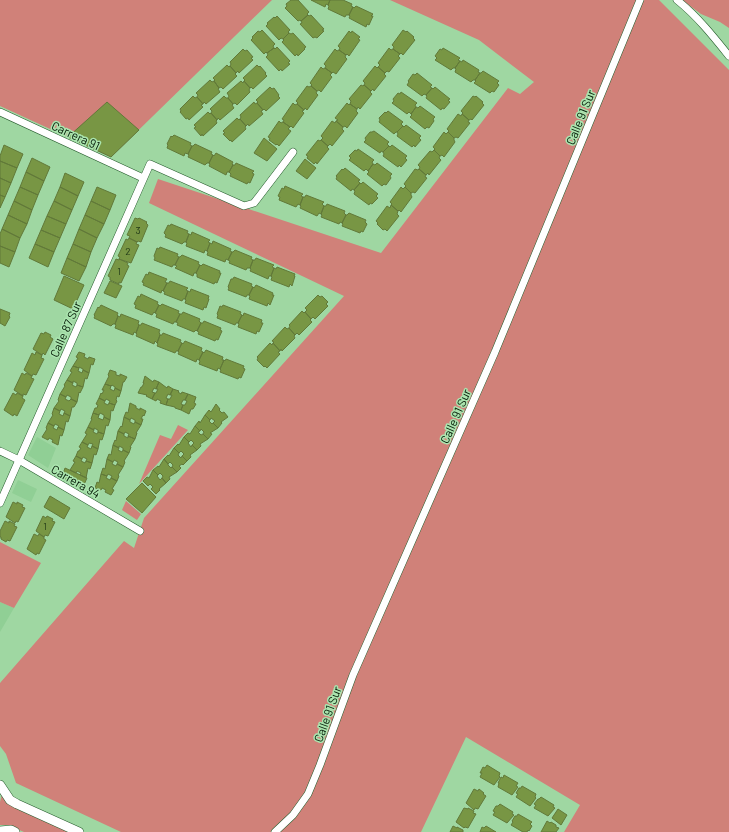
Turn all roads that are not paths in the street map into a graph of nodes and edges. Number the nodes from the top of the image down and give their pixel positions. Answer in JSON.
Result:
{"nodes":[{"id":1,"x":640,"y":0,"type":"edge"},
{"id":2,"x":677,"y":0,"type":"edge"},
{"id":3,"x":729,"y":56,"type":"edge"},
{"id":4,"x":0,"y":112,"type":"edge"},
{"id":5,"x":293,"y":152,"type":"dead end"},
{"id":6,"x":143,"y":178,"type":"junction"},
{"id":7,"x":0,"y":451,"type":"edge"},
{"id":8,"x":19,"y":460,"type":"junction"},
{"id":9,"x":0,"y":503,"type":"edge"},
{"id":10,"x":140,"y":531,"type":"dead end"},
{"id":11,"x":0,"y":785,"type":"edge"},
{"id":12,"x":0,"y":830,"type":"edge"},
{"id":13,"x":15,"y":832,"type":"edge"},
{"id":14,"x":78,"y":832,"type":"edge"},
{"id":15,"x":276,"y":832,"type":"edge"}],
"edges":[{"from":1,"to":15,"type":"street","name":"Calle 91 Sur"},
{"from":2,"to":3,"type":"street"},
{"from":4,"to":6,"type":"street","name":"Carrera 91"},
{"from":5,"to":6,"type":"street","name":"Calle 87 Sur"},
{"from":6,"to":8,"type":"street","name":"Calle 87 Sur"},
{"from":7,"to":8,"type":"street","name":"Carrera 94"},
{"from":8,"to":9,"type":"street","name":"Calle 87 Sur"},
{"from":8,"to":10,"type":"street","name":"Carrera 94"},
{"from":11,"to":14,"type":"main road"},
{"from":12,"to":13,"type":"main road"}]}
